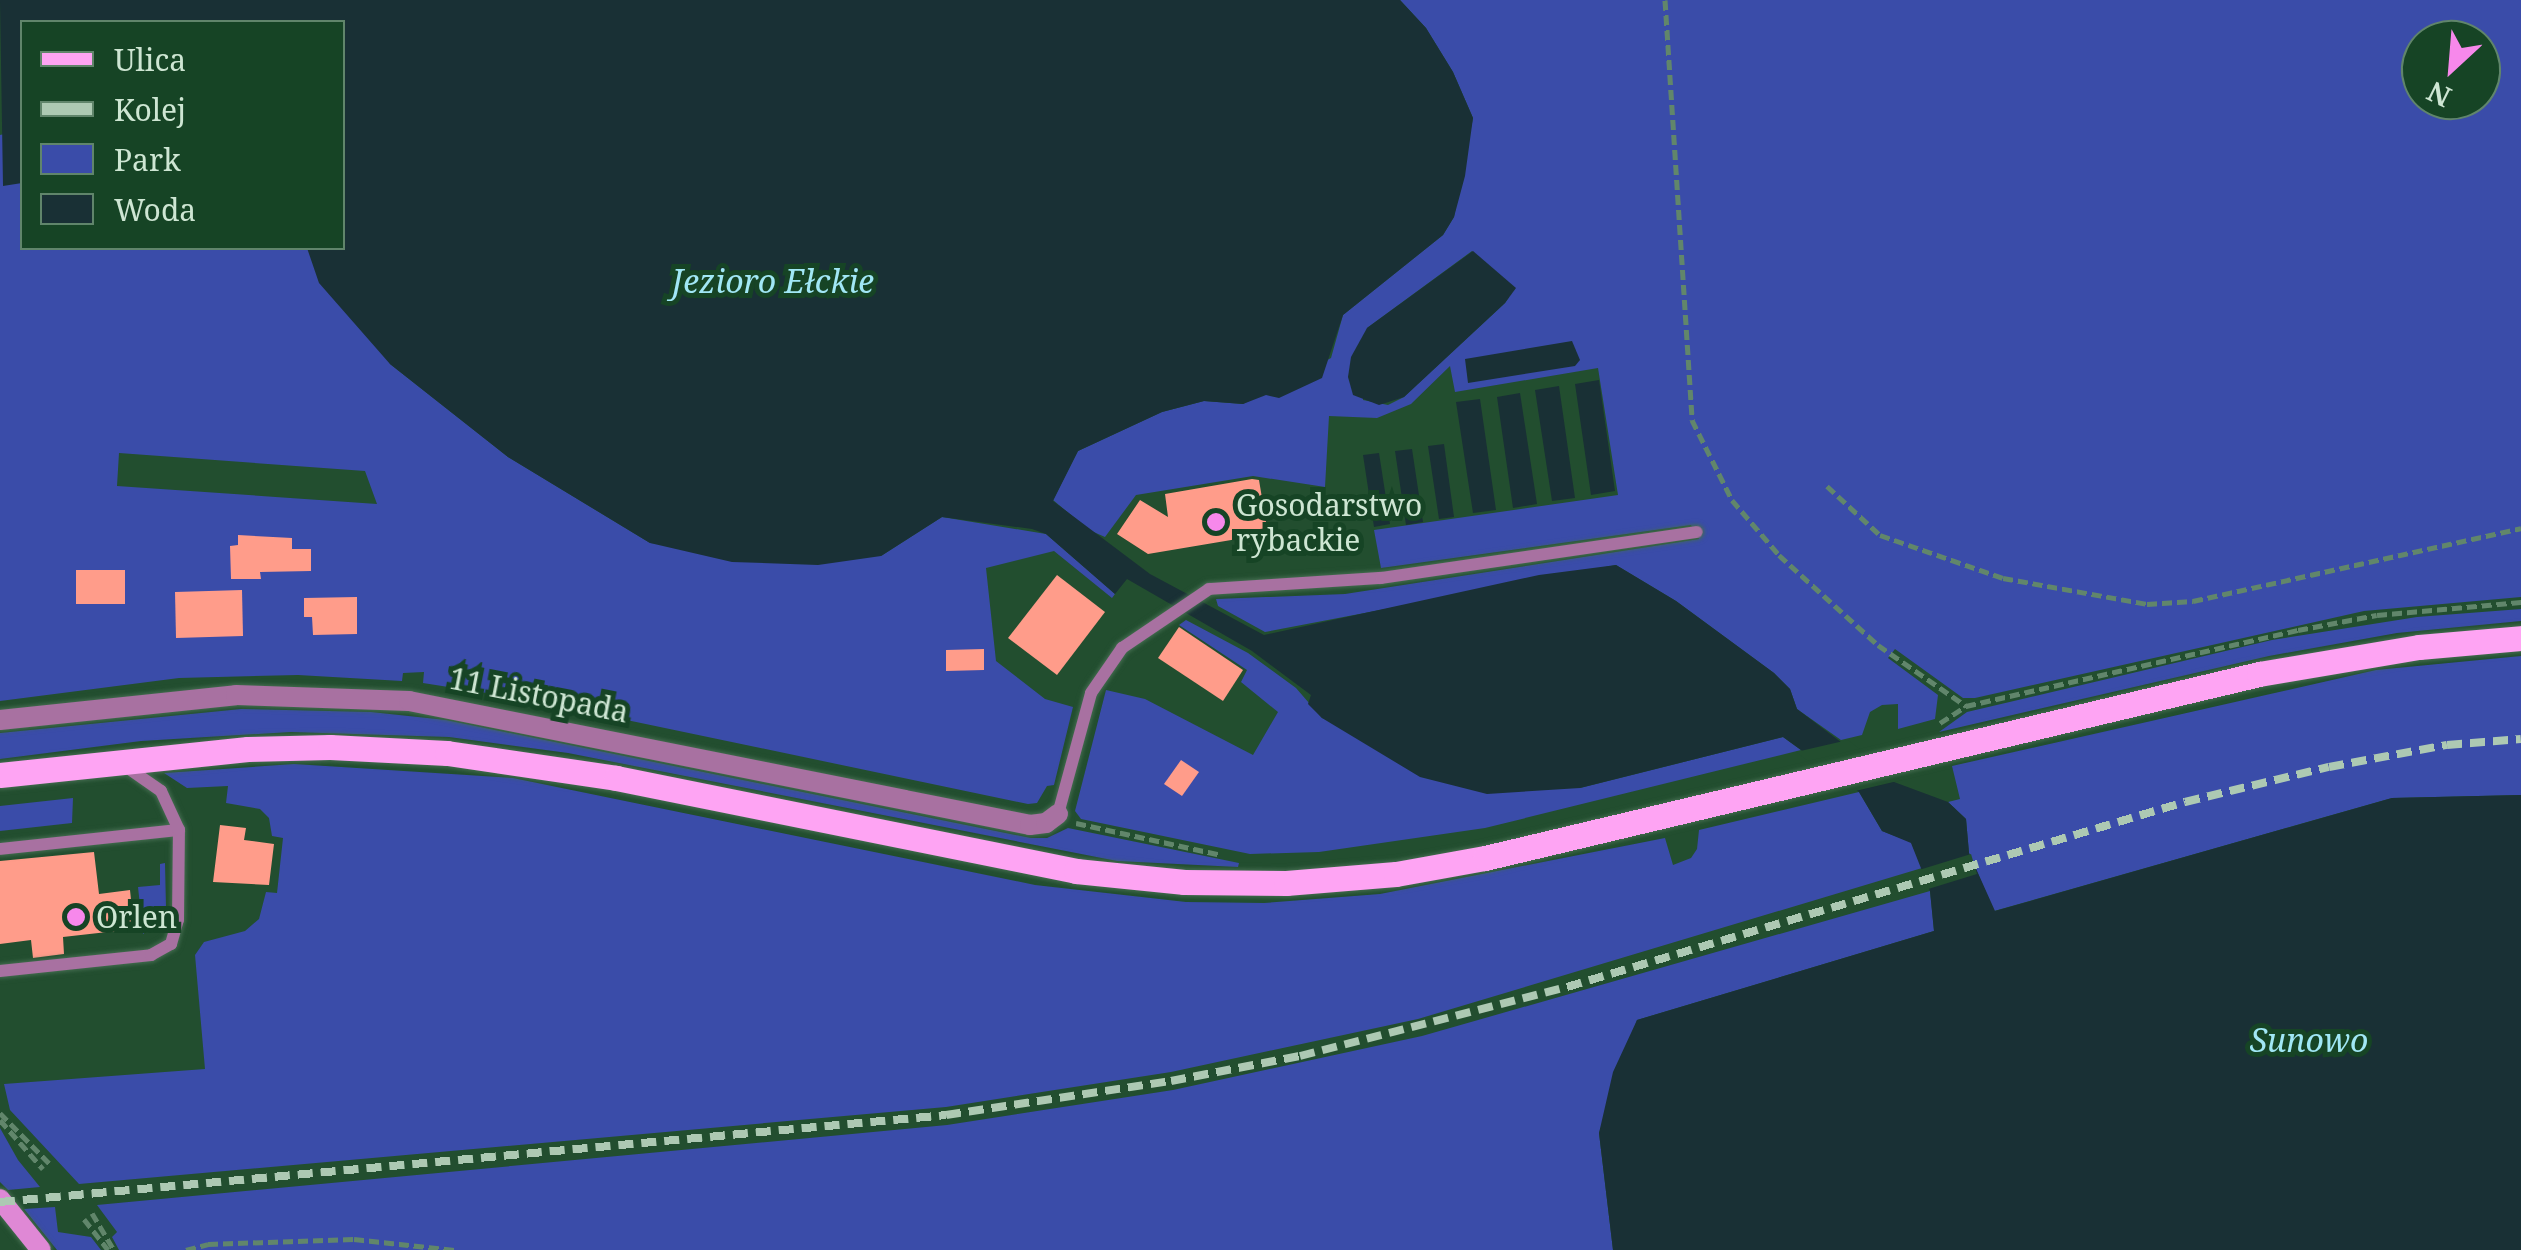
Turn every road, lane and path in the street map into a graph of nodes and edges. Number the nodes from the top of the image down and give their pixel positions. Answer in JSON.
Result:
{"nodes":[{"id":1,"x":1665,"y":0,"type":"edge"},
{"id":2,"x":1827,"y":486,"type":"dead end"},
{"id":3,"x":2521,"y":528,"type":"edge"},
{"id":4,"x":1697,"y":532,"type":"dead end"},
{"id":5,"x":2521,"y":602,"type":"edge"},
{"id":6,"x":2521,"y":638,"type":"edge"},
{"id":7,"x":1966,"y":706,"type":"junction"},
{"id":8,"x":0,"y":720,"type":"edge"},
{"id":9,"x":1931,"y":729,"type":"dead end"},
{"id":10,"x":117,"y":762,"type":"junction"},
{"id":11,"x":0,"y":775,"type":"edge"},
{"id":12,"x":1058,"y":814,"type":"junction"},
{"id":13,"x":179,"y":830,"type":"junction"},
{"id":14,"x":0,"y":849,"type":"edge"},
{"id":15,"x":1224,"y":855,"type":"dead end"},
{"id":16,"x":0,"y":971,"type":"edge"},
{"id":17,"x":0,"y":1116,"type":"edge"},
{"id":18,"x":50,"y":1164,"type":"dead end"},
{"id":19,"x":42,"y":1170,"type":"dead end"},
{"id":20,"x":0,"y":1199,"type":"edge"},
{"id":21,"x":92,"y":1213,"type":"dead end"},
{"id":22,"x":84,"y":1219,"type":"dead end"},
{"id":23,"x":40,"y":1250,"type":"edge"},
{"id":24,"x":111,"y":1250,"type":"edge"},
{"id":25,"x":186,"y":1250,"type":"edge"},
{"id":26,"x":454,"y":1250,"type":"edge"}],
"edges":[{"from":1,"to":7,"type":"path"},
{"from":2,"to":3,"type":"path"},
{"from":4,"to":12,"type":"lane"},
{"from":5,"to":7,"type":"path"},
{"from":6,"to":10,"type":"main road"},
{"from":7,"to":9,"type":"path"},
{"from":8,"to":12,"type":"street","name":"11 Listopada"},
{"from":10,"to":11,"type":"main road"},
{"from":10,"to":13,"type":"lane"},
{"from":12,"to":15,"type":"path"},
{"from":13,"to":14,"type":"lane"},
{"from":13,"to":16,"type":"lane"},
{"from":17,"to":18,"type":"path"},
{"from":17,"to":19,"type":"path"},
{"from":20,"to":23,"type":"main road"},
{"from":21,"to":24,"type":"path"},
{"from":22,"to":24,"type":"path"},
{"from":25,"to":26,"type":"path"}]}
